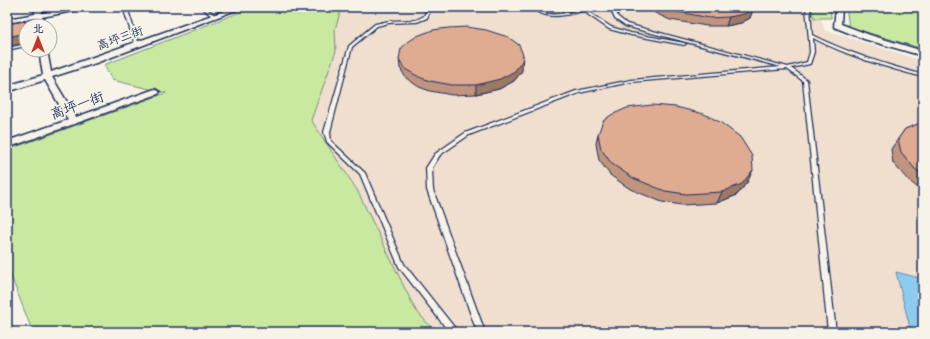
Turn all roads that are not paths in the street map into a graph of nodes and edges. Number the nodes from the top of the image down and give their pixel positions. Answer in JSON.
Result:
{"nodes":[{"id":1,"x":38,"y":7,"type":"edge"},
{"id":2,"x":84,"y":7,"type":"edge"},
{"id":3,"x":125,"y":7,"type":"edge"},
{"id":4,"x":203,"y":7,"type":"edge"},
{"id":5,"x":241,"y":7,"type":"edge"},
{"id":6,"x":430,"y":7,"type":"edge"},
{"id":7,"x":612,"y":7,"type":"edge"},
{"id":8,"x":808,"y":7,"type":"edge"},
{"id":9,"x":839,"y":7,"type":"edge"},
{"id":10,"x":536,"y":10,"type":"dead end"},
{"id":11,"x":38,"y":16,"type":"junction"},
{"id":12,"x":215,"y":17,"type":"junction"},
{"id":13,"x":7,"y":21,"type":"edge"},
{"id":14,"x":810,"y":35,"type":"junction"},
{"id":15,"x":137,"y":45,"type":"junction"},
{"id":16,"x":18,"y":47,"type":"edge"},
{"id":17,"x":7,"y":49,"type":"edge"},
{"id":18,"x":722,"y":50,"type":"junction"},
{"id":19,"x":923,"y":54,"type":"edge"},
{"id":20,"x":44,"y":58,"type":"edge"},
{"id":21,"x":788,"y":68,"type":"junction"},
{"id":22,"x":47,"y":76,"type":"junction"},
{"id":23,"x":923,"y":76,"type":"edge"},
{"id":24,"x":7,"y":89,"type":"edge"},
{"id":25,"x":155,"y":92,"type":"dead end"},
{"id":26,"x":74,"y":121,"type":"junction"},
{"id":27,"x":7,"y":144,"type":"edge"},
{"id":28,"x":7,"y":326,"type":"edge"},
{"id":29,"x":7,"y":332,"type":"edge"},
{"id":30,"x":454,"y":332,"type":"edge"},
{"id":31,"x":480,"y":332,"type":"edge"},
{"id":32,"x":832,"y":332,"type":"edge"}],
"edges":[{"from":1,"to":11,"type":"street"},
{"from":2,"to":11,"type":"street"},
{"from":3,"to":15,"type":"lane"},
{"from":4,"to":12,"type":"lane"},
{"from":5,"to":12,"type":"street","name":"高坪三街"},
{"from":6,"to":30,"type":"lane"},
{"from":7,"to":18,"type":"lane"},
{"from":8,"to":14,"type":"lane"},
{"from":9,"to":19,"type":"street"},
{"from":10,"to":18,"type":"lane"},
{"from":11,"to":13,"type":"street"},
{"from":12,"to":15,"type":"street","name":"高坪三街"},
{"from":14,"to":21,"type":"lane"},
{"from":14,"to":23,"type":"lane"},
{"from":15,"to":22,"type":"street","name":"高坪三街"},
{"from":16,"to":17,"type":"lane"},
{"from":18,"to":21,"type":"lane"},
{"from":20,"to":22,"type":"street"},
{"from":21,"to":31,"type":"lane"},
{"from":21,"to":32,"type":"lane"},
{"from":22,"to":24,"type":"street","name":"高坪三街"},
{"from":22,"to":26,"type":"street"},
{"from":25,"to":26,"type":"street","name":"高坪一街"},
{"from":26,"to":27,"type":"street","name":"高坪一街"},
{"from":28,"to":29,"type":"lane"}]}
